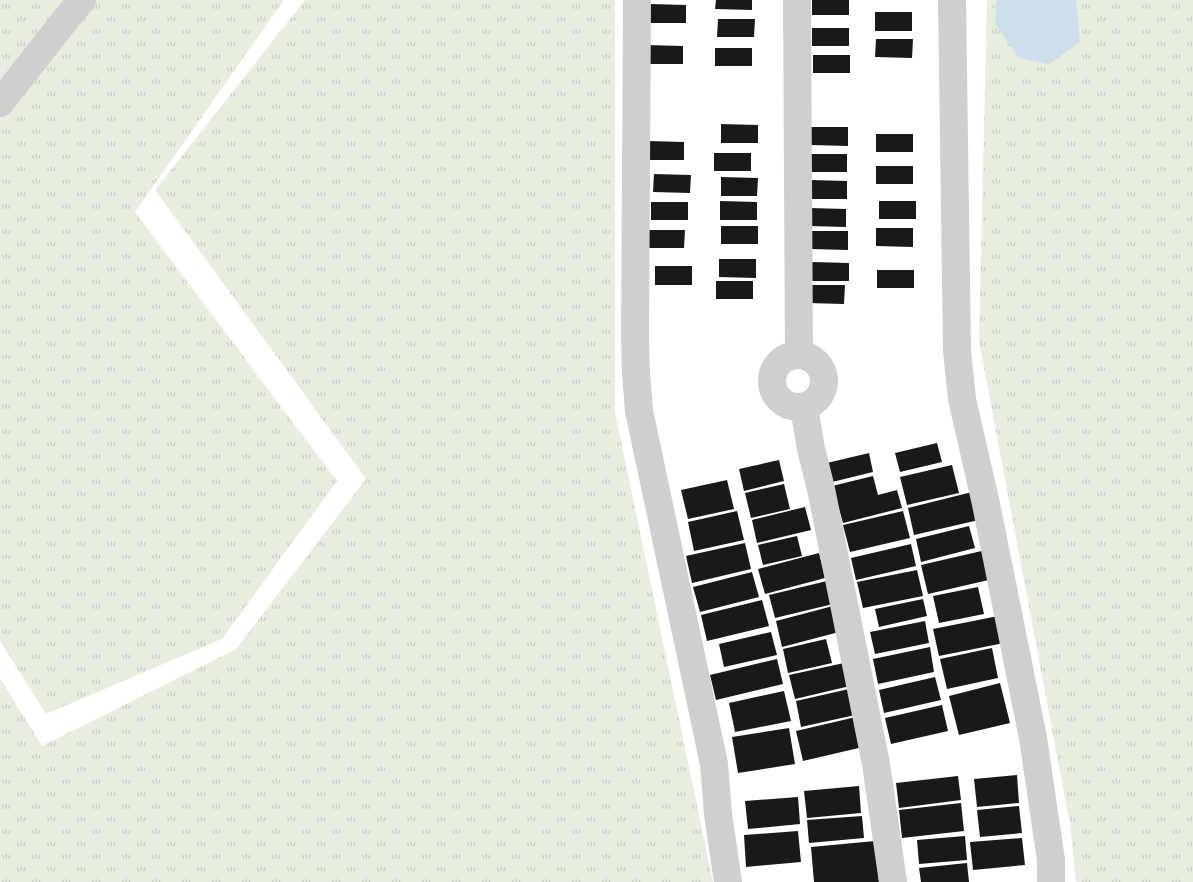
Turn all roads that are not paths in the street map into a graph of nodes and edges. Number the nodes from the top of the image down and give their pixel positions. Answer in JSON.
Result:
{"nodes":[{"id":1,"x":82,"y":0,"type":"edge"},
{"id":2,"x":637,"y":0,"type":"edge"},
{"id":3,"x":797,"y":0,"type":"edge"},
{"id":4,"x":952,"y":0,"type":"edge"},
{"id":5,"x":0,"y":103,"type":"edge"},
{"id":6,"x":799,"y":354,"type":"junction"},
{"id":7,"x":804,"y":407,"type":"junction"},
{"id":8,"x":728,"y":882,"type":"edge"},
{"id":9,"x":893,"y":882,"type":"edge"},
{"id":10,"x":1051,"y":882,"type":"edge"}],
"edges":[{"from":1,"to":5,"type":"street"},
{"from":2,"to":8,"type":"street"},
{"from":3,"to":6,"type":"street"},
{"from":4,"to":10,"type":"street"},
{"from":6,"to":7,"type":"street"},
{"from":6,"to":7,"type":"street"},
{"from":7,"to":9,"type":"street"}]}
